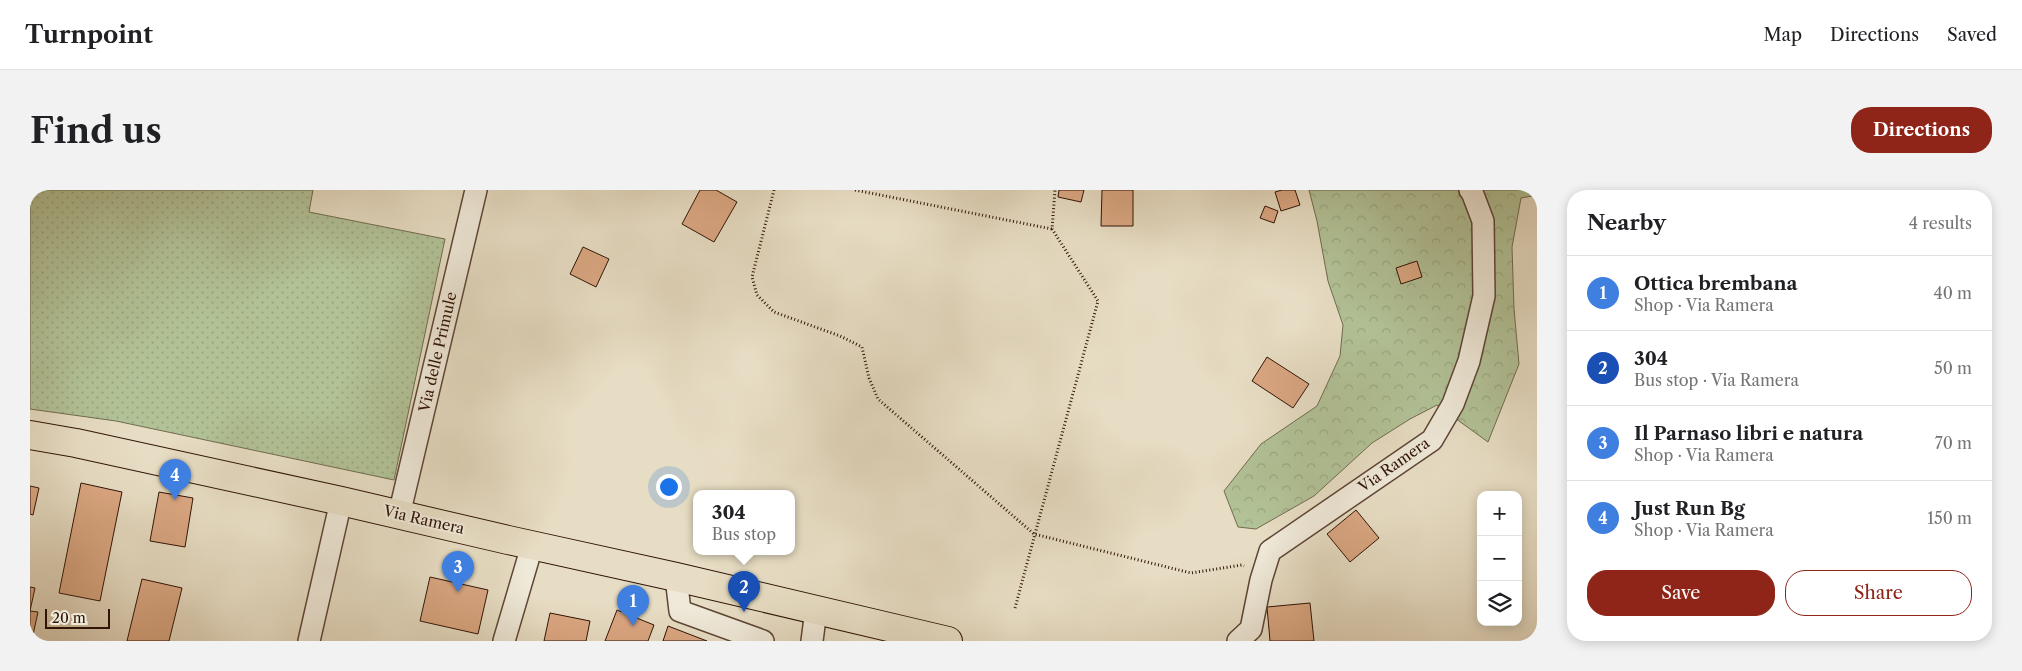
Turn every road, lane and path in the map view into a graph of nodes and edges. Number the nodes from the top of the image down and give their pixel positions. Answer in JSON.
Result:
{"nodes":[{"id":1,"x":476,"y":190,"type":"edge"},
{"id":2,"x":774,"y":190,"type":"edge"},
{"id":3,"x":855,"y":190,"type":"edge"},
{"id":4,"x":1055,"y":190,"type":"edge"},
{"id":5,"x":1470,"y":190,"type":"edge"},
{"id":6,"x":1052,"y":229,"type":"junction"},
{"id":7,"x":30,"y":435,"type":"edge"},
{"id":8,"x":341,"y":501,"type":"junction"},
{"id":9,"x":399,"y":515,"type":"junction"},
{"id":10,"x":1034,"y":534,"type":"junction"},
{"id":11,"x":532,"y":546,"type":"junction"},
{"id":12,"x":676,"y":577,"type":"junction"},
{"id":13,"x":1262,"y":577,"type":"junction"},
{"id":14,"x":1015,"y":608,"type":"dead end"},
{"id":15,"x":816,"y":610,"type":"junction"},
{"id":16,"x":309,"y":641,"type":"edge"},
{"id":17,"x":504,"y":641,"type":"edge"},
{"id":18,"x":763,"y":641,"type":"edge"},
{"id":19,"x":812,"y":641,"type":"edge"},
{"id":20,"x":948,"y":641,"type":"edge"},
{"id":21,"x":1238,"y":641,"type":"edge"}],
"edges":[{"from":1,"to":9,"type":"street","name":"Via delle Primule"},
{"from":2,"to":10,"type":"path"},
{"from":3,"to":6,"type":"path"},
{"from":4,"to":6,"type":"path"},
{"from":5,"to":13,"type":"street","name":"Via Ramera"},
{"from":6,"to":10,"type":"path"},
{"from":7,"to":8,"type":"main road","name":"Via Ramera"},
{"from":8,"to":9,"type":"main road","name":"Via Ramera"},
{"from":8,"to":16,"type":"street"},
{"from":9,"to":11,"type":"main road","name":"Via Ramera"},
{"from":10,"to":13,"type":"path"},
{"from":10,"to":14,"type":"path"},
{"from":11,"to":12,"type":"main road","name":"Via Ramera"},
{"from":11,"to":17,"type":"street"},
{"from":12,"to":15,"type":"main road","name":"Via Ramera"},
{"from":12,"to":18,"type":"street"},
{"from":13,"to":21,"type":"street","name":"Via Ramera"},
{"from":15,"to":19,"type":"street"},
{"from":15,"to":20,"type":"main road","name":"Via Ramera"}]}
